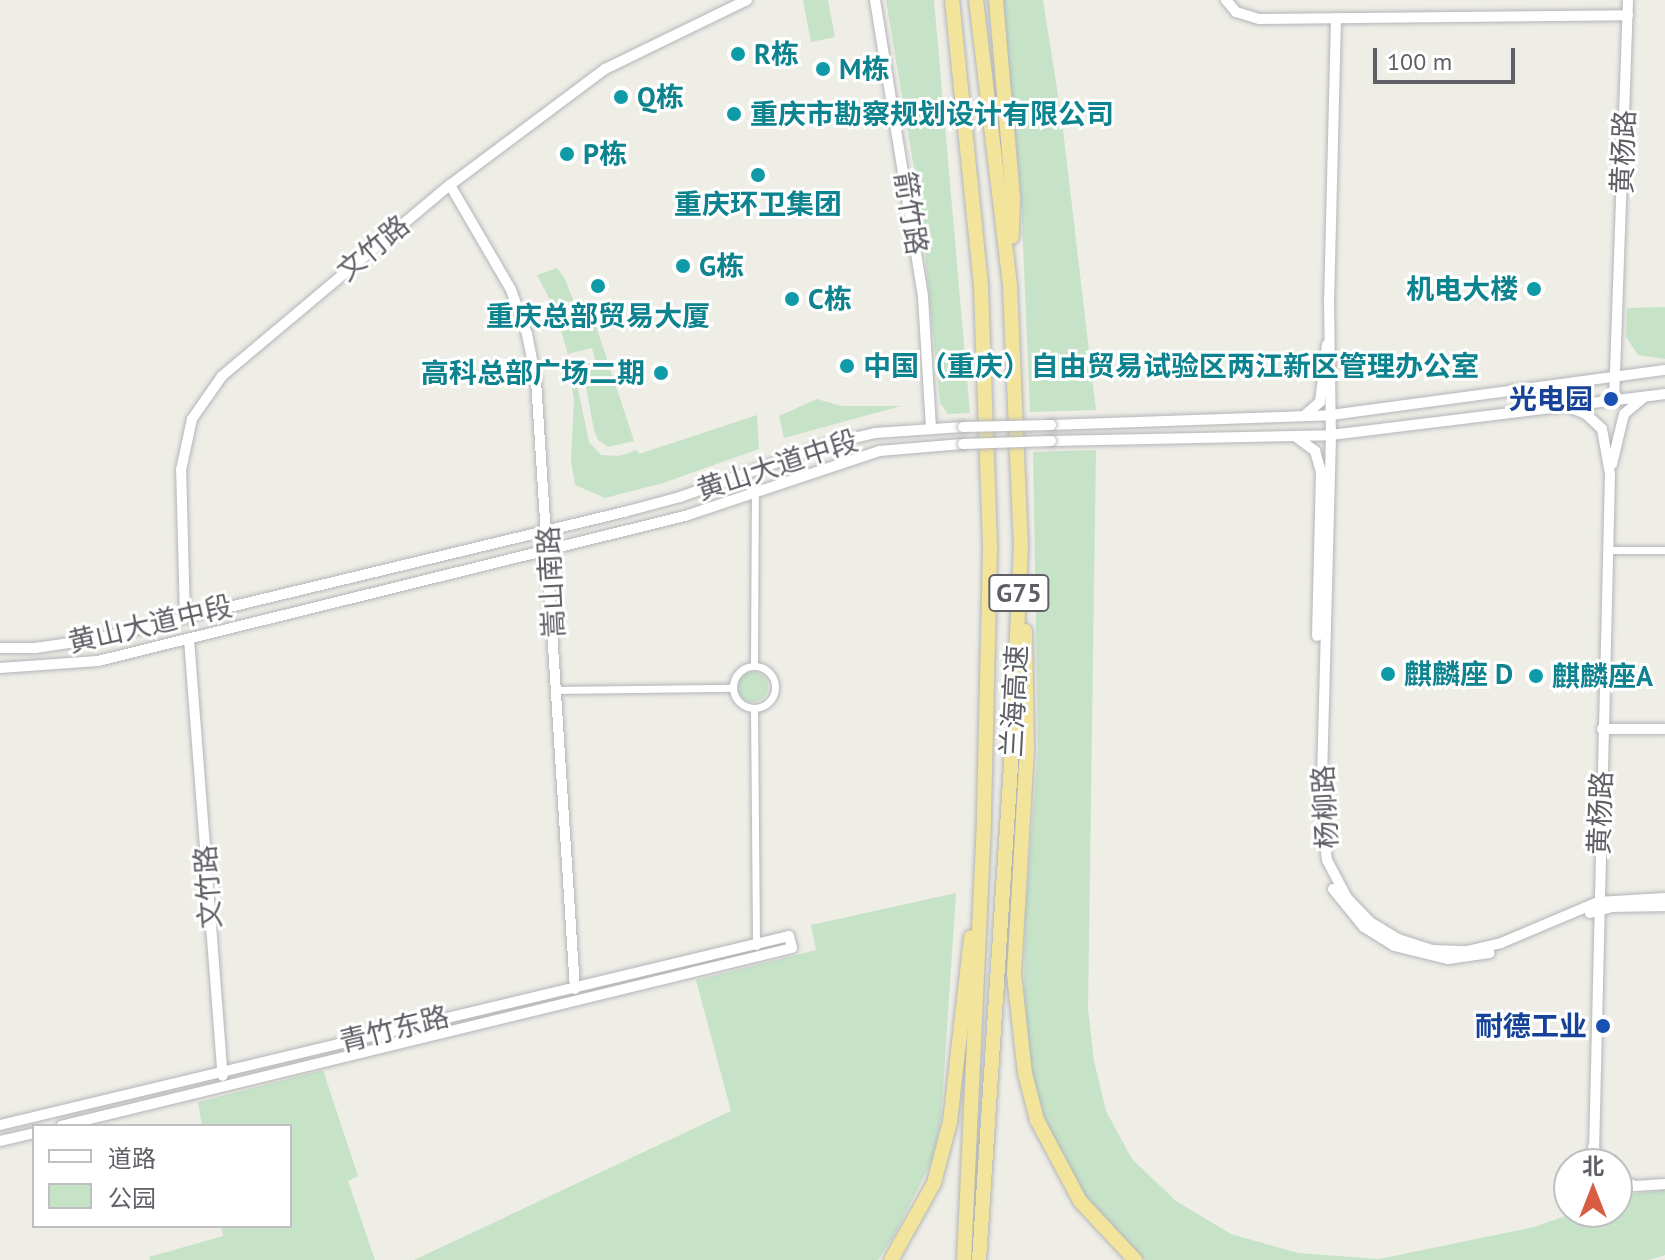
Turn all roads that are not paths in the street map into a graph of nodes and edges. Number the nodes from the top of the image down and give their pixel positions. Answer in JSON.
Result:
{"nodes":[{"id":1,"x":747,"y":0,"type":"edge"},
{"id":2,"x":875,"y":0,"type":"edge"},
{"id":3,"x":952,"y":0,"type":"edge"},
{"id":4,"x":976,"y":0,"type":"edge"},
{"id":5,"x":996,"y":0,"type":"edge"},
{"id":6,"x":1226,"y":0,"type":"edge"},
{"id":7,"x":1628,"y":0,"type":"edge"},
{"id":8,"x":1628,"y":15,"type":"junction"},
{"id":9,"x":1336,"y":18,"type":"junction"},
{"id":10,"x":450,"y":185,"type":"junction"},
{"id":11,"x":1010,"y":286,"type":"junction"},
{"id":12,"x":1329,"y":334,"type":"junction"},
{"id":13,"x":1665,"y":370,"type":"edge"},
{"id":14,"x":1615,"y":376,"type":"junction"},
{"id":15,"x":1665,"y":394,"type":"edge"},
{"id":16,"x":1648,"y":396,"type":"junction"},
{"id":17,"x":1614,"y":401,"type":"junction"},
{"id":18,"x":1569,"y":407,"type":"junction"},
{"id":19,"x":1331,"y":415,"type":"junction"},
{"id":20,"x":1301,"y":417,"type":"junction"},
{"id":21,"x":931,"y":428,"type":"junction"},
{"id":22,"x":1331,"y":435,"type":"junction"},
{"id":23,"x":1296,"y":437,"type":"junction"},
{"id":24,"x":1610,"y":474,"type":"junction"},
{"id":25,"x":755,"y":491,"type":"junction"},
{"id":26,"x":548,"y":530,"type":"junction"},
{"id":27,"x":1021,"y":544,"type":"junction"},
{"id":28,"x":549,"y":548,"type":"junction"},
{"id":29,"x":1607,"y":550,"type":"junction"},
{"id":30,"x":1665,"y":550,"type":"edge"},
{"id":31,"x":185,"y":618,"type":"junction"},
{"id":32,"x":189,"y":639,"type":"junction"},
{"id":33,"x":0,"y":648,"type":"edge"},
{"id":34,"x":754,"y":666,"type":"junction"},
{"id":35,"x":0,"y":668,"type":"edge"},
{"id":36,"x":732,"y":688,"type":"junction"},
{"id":37,"x":557,"y":690,"type":"junction"},
{"id":38,"x":754,"y":709,"type":"junction"},
{"id":39,"x":1602,"y":729,"type":"junction"},
{"id":40,"x":1665,"y":729,"type":"edge"},
{"id":41,"x":984,"y":821,"type":"junction"},
{"id":42,"x":1665,"y":898,"type":"edge"},
{"id":43,"x":1665,"y":906,"type":"edge"},
{"id":44,"x":1597,"y":908,"type":"junction"},
{"id":45,"x":756,"y":943,"type":"junction"},
{"id":46,"x":756,"y":956,"type":"junction"},
{"id":47,"x":574,"y":985,"type":"junction"},
{"id":48,"x":575,"y":999,"type":"junction"},
{"id":49,"x":222,"y":1071,"type":"junction"},
{"id":50,"x":224,"y":1086,"type":"junction"},
{"id":51,"x":69,"y":1124,"type":"edge"},
{"id":52,"x":0,"y":1125,"type":"edge"},
{"id":53,"x":32,"y":1133,"type":"edge"},
{"id":54,"x":0,"y":1141,"type":"edge"},
{"id":55,"x":1594,"y":1148,"type":"edge"},
{"id":56,"x":1665,"y":1184,"type":"edge"},
{"id":57,"x":1633,"y":1185,"type":"edge"},
{"id":58,"x":891,"y":1260,"type":"edge"},
{"id":59,"x":964,"y":1260,"type":"edge"},
{"id":60,"x":979,"y":1260,"type":"edge"},
{"id":61,"x":1135,"y":1260,"type":"edge"}],
"edges":[{"from":1,"to":10,"type":"street","name":"文竹路"},
{"from":2,"to":21,"type":"street","name":"箭竹路"},
{"from":3,"to":41,"type":"highway","name":"兰海高速","number":"G75"},
{"from":4,"to":11,"type":"highway","name":"兰海高速","number":"G75"},
{"from":5,"to":11,"type":"highway"},
{"from":6,"to":9,"type":"street"},
{"from":7,"to":8,"type":"street","name":"黄杨路"},
{"from":8,"to":9,"type":"street"},
{"from":8,"to":14,"type":"street","name":"黄杨路"},
{"from":9,"to":12,"type":"street"},
{"from":10,"to":26,"type":"street","name":"嵩山南路"},
{"from":10,"to":31,"type":"street","name":"文竹路"},
{"from":11,"to":27,"type":"highway","name":"兰海高速","number":"G75"},
{"from":12,"to":19,"type":"street","name":"杨柳路"},
{"from":12,"to":20,"type":"street"},
{"from":13,"to":14,"type":"street","name":"黄山大道中段"},
{"from":14,"to":17,"type":"street","name":"黄杨路"},
{"from":14,"to":19,"type":"street","name":"黄山大道中段"},
{"from":15,"to":16,"type":"street","name":"黄山大道中段"},
{"from":16,"to":17,"type":"street","name":"黄山大道中段"},
{"from":16,"to":24,"type":"street"},
{"from":17,"to":18,"type":"street","name":"黄山大道中段"},
{"from":18,"to":22,"type":"street","name":"黄山大道中段"},
{"from":18,"to":24,"type":"street"},
{"from":19,"to":20,"type":"street","name":"黄山大道中段"},
{"from":19,"to":22,"type":"street","name":"杨柳路"},
{"from":20,"to":21,"type":"street","name":"黄山大道中段","bridge":true},
{"from":21,"to":26,"type":"street","name":"黄山大道中段"},
{"from":22,"to":23,"type":"street","name":"黄山大道中段"},
{"from":22,"to":44,"type":"street","name":"杨柳路"},
{"from":23,"to":25,"type":"street","name":"黄山大道中段","bridge":true},
{"from":23,"to":44,"type":"street","name":"杨柳路"},
{"from":24,"to":29,"type":"street","name":"黄杨路"},
{"from":25,"to":28,"type":"street","name":"黄山大道中段"},
{"from":25,"to":34,"type":"street"},
{"from":26,"to":28,"type":"street","name":"嵩山南路"},
{"from":26,"to":31,"type":"street","name":"黄山大道中段"},
{"from":27,"to":60,"type":"highway","name":"兰海高速","number":"G75"},
{"from":27,"to":61,"type":"highway"},
{"from":28,"to":32,"type":"street","name":"黄山大道中段"},
{"from":28,"to":37,"type":"street","name":"嵩山南路"},
{"from":29,"to":30,"type":"street"},
{"from":29,"to":39,"type":"street","name":"黄杨路"},
{"from":31,"to":33,"type":"street","name":"黄山大道中段"},
{"from":32,"to":35,"type":"street","name":"黄山大道中段"},
{"from":32,"to":49,"type":"street","name":"文竹路"},
{"from":34,"to":36,"type":"street"},
{"from":34,"to":38,"type":"street"},
{"from":36,"to":37,"type":"street"},
{"from":36,"to":38,"type":"street"},
{"from":37,"to":47,"type":"street","name":"嵩山南路"},
{"from":38,"to":45,"type":"street"},
{"from":39,"to":40,"type":"street"},
{"from":39,"to":44,"type":"street","name":"黄杨路"},
{"from":41,"to":58,"type":"highway","number":"G75"},
{"from":41,"to":59,"type":"highway"},
{"from":42,"to":44,"type":"street","name":"杨柳路"},
{"from":43,"to":44,"type":"street","name":"杨柳路"},
{"from":44,"to":55,"type":"street","name":"黄杨路"},
{"from":45,"to":46,"type":"street"},
{"from":45,"to":46,"type":"street","name":"青竹东路"},
{"from":45,"to":47,"type":"street","name":"青竹东路"},
{"from":46,"to":48,"type":"street","name":"青竹东路"},
{"from":47,"to":48,"type":"street","name":"嵩山南路"},
{"from":47,"to":49,"type":"street","name":"青竹东路"},
{"from":48,"to":50,"type":"street","name":"青竹东路"},
{"from":49,"to":50,"type":"street","name":"文竹路"},
{"from":49,"to":52,"type":"street","name":"青竹东路"},
{"from":50,"to":51,"type":"street","name":"青竹东路"},
{"from":53,"to":54,"type":"street"},
{"from":56,"to":57,"type":"street"}]}
